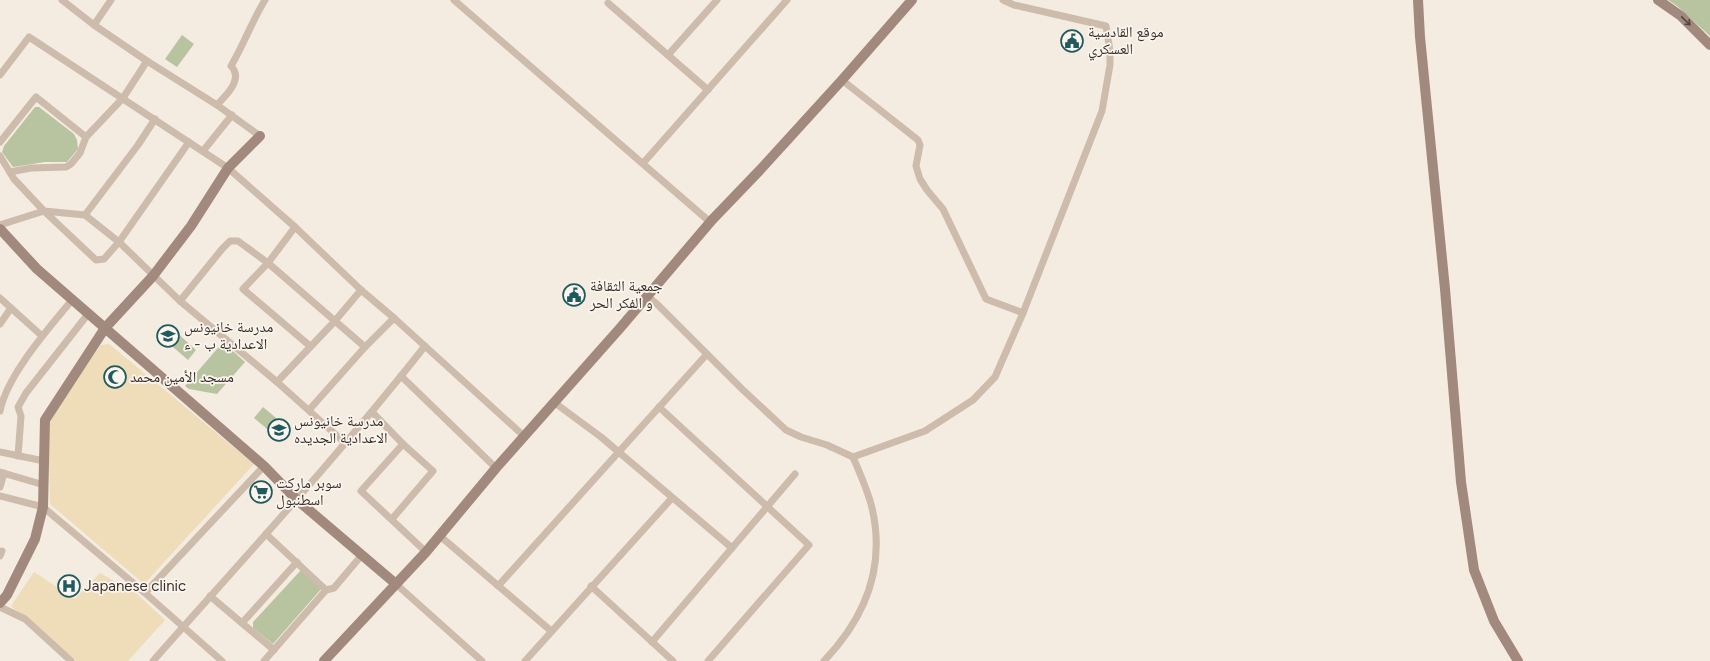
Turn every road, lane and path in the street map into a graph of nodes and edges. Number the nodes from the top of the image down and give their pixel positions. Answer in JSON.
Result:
{"nodes":[{"id":1,"x":62,"y":0,"type":"edge"},
{"id":2,"x":111,"y":0,"type":"edge"},
{"id":3,"x":265,"y":0,"type":"edge"},
{"id":4,"x":454,"y":0,"type":"edge"},
{"id":5,"x":716,"y":0,"type":"edge"},
{"id":6,"x":788,"y":0,"type":"edge"},
{"id":7,"x":912,"y":0,"type":"edge"},
{"id":8,"x":1003,"y":0,"type":"edge"},
{"id":9,"x":1418,"y":0,"type":"edge"},
{"id":10,"x":1658,"y":0,"type":"edge"},
{"id":11,"x":608,"y":3,"type":"dead end"},
{"id":12,"x":94,"y":25,"type":"junction"},
{"id":13,"x":1710,"y":45,"type":"edge"},
{"id":14,"x":668,"y":55,"type":"junction"},
{"id":15,"x":147,"y":62,"type":"junction"},
{"id":16,"x":0,"y":75,"type":"edge"},
{"id":17,"x":842,"y":80,"type":"junction"},
{"id":18,"x":708,"y":90,"type":"junction"},
{"id":19,"x":122,"y":98,"type":"junction"},
{"id":20,"x":217,"y":105,"type":"junction"},
{"id":21,"x":232,"y":115,"type":"junction"},
{"id":22,"x":155,"y":119,"type":"junction"},
{"id":23,"x":260,"y":136,"type":"joint"},
{"id":24,"x":86,"y":137,"type":"junction"},
{"id":25,"x":0,"y":142,"type":"edge"},
{"id":26,"x":189,"y":142,"type":"junction"},
{"id":27,"x":203,"y":151,"type":"junction"},
{"id":28,"x":0,"y":156,"type":"edge"},
{"id":29,"x":645,"y":161,"type":"dead end"},
{"id":30,"x":228,"y":168,"type":"junction"},
{"id":31,"x":10,"y":172,"type":"junction"},
{"id":32,"x":44,"y":211,"type":"junction"},
{"id":33,"x":85,"y":215,"type":"junction"},
{"id":34,"x":710,"y":222,"type":"junction"},
{"id":35,"x":0,"y":225,"type":"edge"},
{"id":36,"x":295,"y":227,"type":"junction"},
{"id":37,"x":0,"y":229,"type":"edge"},
{"id":38,"x":119,"y":242,"type":"junction"},
{"id":39,"x":268,"y":263,"type":"junction"},
{"id":40,"x":153,"y":276,"type":"junction"},
{"id":41,"x":361,"y":290,"type":"junction"},
{"id":42,"x":647,"y":296,"type":"junction"},
{"id":43,"x":0,"y":298,"type":"edge"},
{"id":44,"x":72,"y":300,"type":"junction"},
{"id":45,"x":180,"y":301,"type":"junction"},
{"id":46,"x":11,"y":308,"type":"junction"},
{"id":47,"x":1023,"y":313,"type":"junction"},
{"id":48,"x":88,"y":314,"type":"junction"},
{"id":49,"x":394,"y":318,"type":"junction"},
{"id":50,"x":334,"y":322,"type":"junction"},
{"id":51,"x":0,"y":324,"type":"edge"},
{"id":52,"x":105,"y":328,"type":"junction"},
{"id":53,"x":42,"y":336,"type":"junction"},
{"id":54,"x":310,"y":346,"type":"junction"},
{"id":55,"x":425,"y":346,"type":"junction"},
{"id":56,"x":365,"y":347,"type":"junction"},
{"id":57,"x":707,"y":354,"type":"junction"},
{"id":58,"x":402,"y":376,"type":"junction"},
{"id":59,"x":277,"y":382,"type":"junction"},
{"id":60,"x":555,"y":403,"type":"junction"},
{"id":61,"x":659,"y":407,"type":"junction"},
{"id":62,"x":308,"y":410,"type":"junction"},
{"id":63,"x":0,"y":411,"type":"edge"},
{"id":64,"x":372,"y":412,"type":"junction"},
{"id":65,"x":525,"y":437,"type":"junction"},
{"id":66,"x":344,"y":443,"type":"junction"},
{"id":67,"x":403,"y":444,"type":"junction"},
{"id":68,"x":0,"y":452,"type":"edge"},
{"id":69,"x":619,"y":452,"type":"junction"},
{"id":70,"x":18,"y":456,"type":"junction"},
{"id":71,"x":853,"y":457,"type":"junction"},
{"id":72,"x":44,"y":461,"type":"junction"},
{"id":73,"x":264,"y":466,"type":"junction"},
{"id":74,"x":496,"y":468,"type":"junction"},
{"id":75,"x":2,"y":472,"type":"edge"},
{"id":76,"x":796,"y":474,"type":"dead end"},
{"id":77,"x":44,"y":485,"type":"junction"},
{"id":78,"x":0,"y":486,"type":"edge"},
{"id":79,"x":0,"y":496,"type":"edge"},
{"id":80,"x":672,"y":498,"type":"junction"},
{"id":81,"x":296,"y":499,"type":"junction"},
{"id":82,"x":43,"y":507,"type":"junction"},
{"id":83,"x":768,"y":507,"type":"junction"},
{"id":84,"x":392,"y":519,"type":"junction"},
{"id":85,"x":266,"y":534,"type":"junction"},
{"id":86,"x":440,"y":536,"type":"junction"},
{"id":87,"x":732,"y":548,"type":"junction"},
{"id":88,"x":426,"y":552,"type":"junction"},
{"id":89,"x":361,"y":556,"type":"junction"},
{"id":90,"x":297,"y":562,"type":"junction"},
{"id":91,"x":396,"y":584,"type":"junction"},
{"id":92,"x":498,"y":586,"type":"junction"},
{"id":93,"x":591,"y":586,"type":"junction"},
{"id":94,"x":326,"y":590,"type":"junction"},
{"id":95,"x":145,"y":593,"type":"junction"},
{"id":96,"x":210,"y":596,"type":"junction"},
{"id":97,"x":0,"y":603,"type":"edge"},
{"id":98,"x":0,"y":607,"type":"edge"},
{"id":99,"x":242,"y":623,"type":"junction"},
{"id":100,"x":183,"y":627,"type":"junction"},
{"id":101,"x":550,"y":630,"type":"dead end"},
{"id":102,"x":652,"y":642,"type":"junction"},
{"id":103,"x":274,"y":650,"type":"junction"},
{"id":104,"x":157,"y":660,"type":"edge"},
{"id":105,"x":71,"y":661,"type":"edge"},
{"id":106,"x":222,"y":661,"type":"edge"},
{"id":107,"x":264,"y":661,"type":"edge"},
{"id":108,"x":324,"y":661,"type":"edge"},
{"id":109,"x":482,"y":661,"type":"edge"},
{"id":110,"x":525,"y":661,"type":"edge"},
{"id":111,"x":673,"y":661,"type":"edge"},
{"id":112,"x":708,"y":661,"type":"edge"},
{"id":113,"x":824,"y":661,"type":"edge"},
{"id":114,"x":1518,"y":661,"type":"edge"}],
"edges":[{"from":1,"to":12,"type":"street"},
{"from":2,"to":12,"type":"street"},
{"from":3,"to":20,"type":"street"},
{"from":4,"to":34,"type":"street"},
{"from":5,"to":14,"type":"street"},
{"from":6,"to":18,"type":"street"},
{"from":7,"to":17,"type":"street"},
{"from":8,"to":47,"type":"street"},
{"from":9,"to":114,"type":"street"},
{"from":10,"to":13,"type":"street","one_way":true},
{"from":11,"to":14,"type":"street"},
{"from":12,"to":15,"type":"street"},
{"from":14,"to":18,"type":"street"},
{"from":15,"to":19,"type":"street"},
{"from":15,"to":20,"type":"street"},
{"from":16,"to":19,"type":"street"},
{"from":17,"to":34,"type":"street"},
{"from":17,"to":47,"type":"street"},
{"from":18,"to":29,"type":"street"},
{"from":19,"to":22,"type":"street"},
{"from":19,"to":24,"type":"street"},
{"from":20,"to":21,"type":"street"},
{"from":21,"to":23,"type":"street"},
{"from":21,"to":27,"type":"street"},
{"from":22,"to":26,"type":"street"},
{"from":22,"to":33,"type":"street"},
{"from":23,"to":30,"type":"street"},
{"from":24,"to":25,"type":"street"},
{"from":24,"to":31,"type":"street"},
{"from":26,"to":27,"type":"street"},
{"from":26,"to":38,"type":"street"},
{"from":27,"to":30,"type":"street"},
{"from":28,"to":31,"type":"street"},
{"from":30,"to":36,"type":"street"},
{"from":30,"to":40,"type":"street"},
{"from":31,"to":32,"type":"street"},
{"from":32,"to":33,"type":"street"},
{"from":32,"to":35,"type":"street"},
{"from":32,"to":38,"type":"street"},
{"from":33,"to":38,"type":"street"},
{"from":34,"to":42,"type":"street"},
{"from":36,"to":39,"type":"street"},
{"from":36,"to":41,"type":"street"},
{"from":37,"to":44,"type":"street"},
{"from":38,"to":40,"type":"street"},
{"from":39,"to":45,"type":"street"},
{"from":39,"to":50,"type":"street"},
{"from":39,"to":54,"type":"street"},
{"from":40,"to":45,"type":"street"},
{"from":40,"to":52,"type":"street"},
{"from":41,"to":49,"type":"street"},
{"from":41,"to":50,"type":"street"},
{"from":42,"to":57,"type":"street"},
{"from":42,"to":60,"type":"street"},
{"from":43,"to":46,"type":"street"},
{"from":44,"to":48,"type":"street"},
{"from":44,"to":53,"type":"street"},
{"from":45,"to":59,"type":"street"},
{"from":46,"to":51,"type":"street"},
{"from":46,"to":53,"type":"street"},
{"from":47,"to":71,"type":"street"},
{"from":48,"to":52,"type":"street"},
{"from":48,"to":70,"type":"street"},
{"from":49,"to":55,"type":"street"},
{"from":49,"to":56,"type":"street"},
{"from":50,"to":54,"type":"street"},
{"from":50,"to":56,"type":"street"},
{"from":52,"to":72,"type":"street"},
{"from":52,"to":73,"type":"street"},
{"from":53,"to":63,"type":"street"},
{"from":54,"to":59,"type":"street"},
{"from":55,"to":58,"type":"street"},
{"from":55,"to":65,"type":"street"},
{"from":56,"to":62,"type":"street"},
{"from":57,"to":61,"type":"street"},
{"from":57,"to":71,"type":"street"},
{"from":58,"to":64,"type":"street"},
{"from":58,"to":74,"type":"street"},
{"from":59,"to":62,"type":"street"},
{"from":60,"to":65,"type":"street"},
{"from":60,"to":69,"type":"street"},
{"from":61,"to":69,"type":"street"},
{"from":61,"to":83,"type":"street"},
{"from":62,"to":66,"type":"street"},
{"from":64,"to":66,"type":"street"},
{"from":64,"to":67,"type":"street"},
{"from":65,"to":74,"type":"street"},
{"from":66,"to":81,"type":"street"},
{"from":67,"to":84,"type":"street"},
{"from":67,"to":84,"type":"street"},
{"from":68,"to":70,"type":"street"},
{"from":69,"to":80,"type":"street"},
{"from":69,"to":92,"type":"street"},
{"from":70,"to":72,"type":"street"},
{"from":71,"to":113,"type":"street"},
{"from":72,"to":77,"type":"street"},
{"from":73,"to":81,"type":"street"},
{"from":73,"to":95,"type":"street"},
{"from":74,"to":86,"type":"street"},
{"from":75,"to":77,"type":"street"},
{"from":75,"to":78,"type":"street"},
{"from":76,"to":83,"type":"street"},
{"from":77,"to":82,"type":"street"},
{"from":79,"to":82,"type":"street"},
{"from":80,"to":87,"type":"street"},
{"from":80,"to":93,"type":"street"},
{"from":81,"to":85,"type":"street"},
{"from":81,"to":89,"type":"street"},
{"from":82,"to":95,"type":"street"},
{"from":82,"to":97,"type":"street"},
{"from":83,"to":87,"type":"street"},
{"from":83,"to":112,"type":"street"},
{"from":84,"to":88,"type":"street"},
{"from":85,"to":90,"type":"street"},
{"from":85,"to":96,"type":"street"},
{"from":86,"to":88,"type":"street"},
{"from":86,"to":92,"type":"street"},
{"from":87,"to":102,"type":"street"},
{"from":88,"to":91,"type":"street"},
{"from":89,"to":91,"type":"street"},
{"from":89,"to":94,"type":"street"},
{"from":90,"to":94,"type":"street"},
{"from":90,"to":99,"type":"street"},
{"from":91,"to":108,"type":"street"},
{"from":91,"to":109,"type":"street"},
{"from":92,"to":101,"type":"street"},
{"from":93,"to":102,"type":"street"},
{"from":93,"to":110,"type":"street"},
{"from":94,"to":103,"type":"street"},
{"from":95,"to":100,"type":"street"},
{"from":96,"to":99,"type":"street"},
{"from":96,"to":100,"type":"street"},
{"from":98,"to":105,"type":"street"},
{"from":99,"to":103,"type":"street"},
{"from":100,"to":104,"type":"street"},
{"from":100,"to":106,"type":"street"},
{"from":102,"to":111,"type":"street"},
{"from":103,"to":107,"type":"street"}]}
